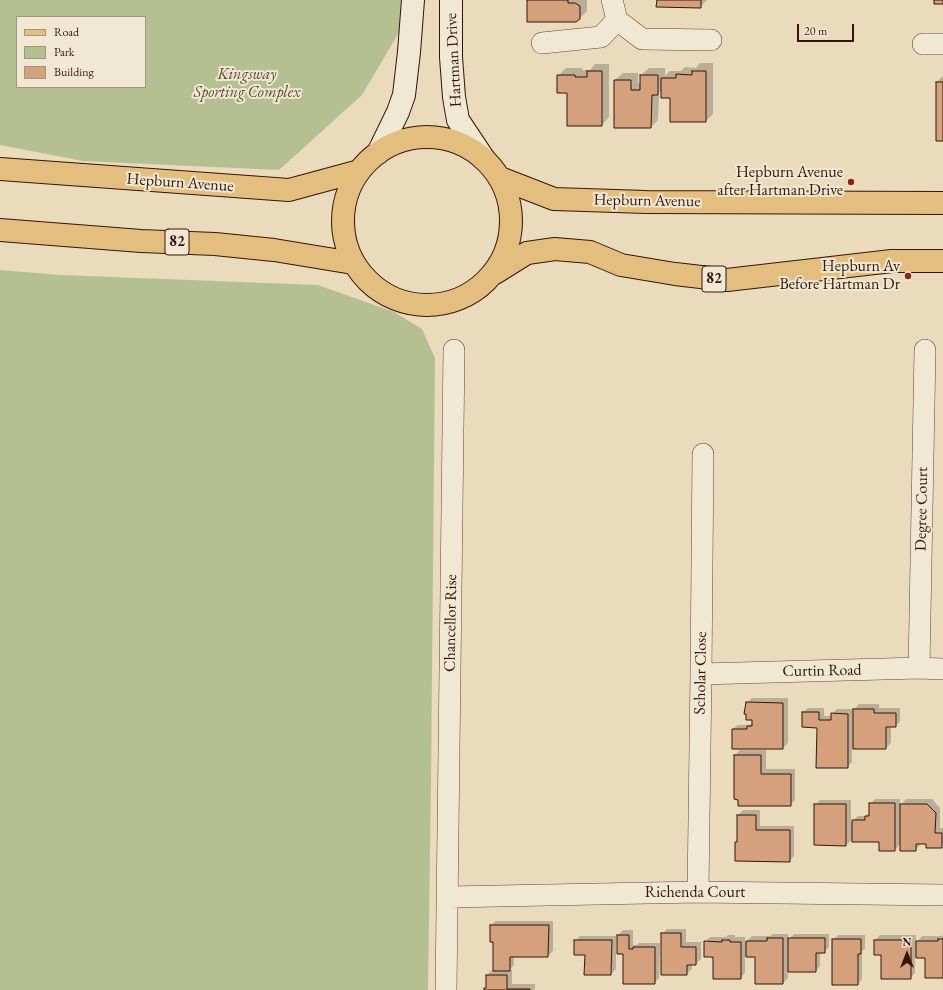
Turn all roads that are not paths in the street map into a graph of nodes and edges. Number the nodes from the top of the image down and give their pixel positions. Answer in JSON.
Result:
{"nodes":[{"id":1,"x":413,"y":0,"type":"edge"},
{"id":2,"x":451,"y":0,"type":"edge"},
{"id":3,"x":615,"y":10,"type":"edge"},
{"id":4,"x":711,"y":40,"type":"dead end"},
{"id":5,"x":542,"y":43,"type":"dead end"},
{"id":6,"x":378,"y":153,"type":"junction"},
{"id":7,"x":484,"y":159,"type":"junction"},
{"id":8,"x":0,"y":169,"type":"edge"},
{"id":9,"x":359,"y":171,"type":"junction"},
{"id":10,"x":500,"y":178,"type":"junction"},
{"id":11,"x":943,"y":203,"type":"edge"},
{"id":12,"x":0,"y":230,"type":"edge"},
{"id":13,"x":943,"y":261,"type":"edge"},
{"id":14,"x":353,"y":263,"type":"junction"},
{"id":15,"x":494,"y":274,"type":"junction"},
{"id":16,"x":454,"y":350,"type":"dead end"},
{"id":17,"x":925,"y":350,"type":"dead end"},
{"id":18,"x":703,"y":454,"type":"dead end"},
{"id":19,"x":919,"y":668,"type":"junction"},
{"id":20,"x":943,"y":669,"type":"edge"},
{"id":21,"x":701,"y":674,"type":"junction"},
{"id":22,"x":698,"y":892,"type":"junction"},
{"id":23,"x":943,"y":895,"type":"edge"},
{"id":24,"x":448,"y":897,"type":"junction"},
{"id":25,"x":446,"y":990,"type":"edge"}],
"edges":[{"from":1,"to":6,"type":"main road"},
{"from":2,"to":7,"type":"main road","name":"Hartman Drive"},
{"from":3,"to":4,"type":"street"},
{"from":3,"to":5,"type":"street"},
{"from":6,"to":7,"type":"main road","number":"82"},
{"from":6,"to":9,"type":"main road","number":"82"},
{"from":7,"to":10,"type":"main road","number":"82"},
{"from":8,"to":9,"type":"main road","name":"Hepburn Avenue"},
{"from":9,"to":14,"type":"main road","number":"82"},
{"from":10,"to":11,"type":"main road","name":"Hepburn Avenue","number":"82"},
{"from":10,"to":15,"type":"main road","number":"82"},
{"from":12,"to":14,"type":"main road","number":"82"},
{"from":13,"to":15,"type":"main road","number":"82"},
{"from":14,"to":15,"type":"main road","number":"82"},
{"from":16,"to":24,"type":"street","name":"Chancellor Rise"},
{"from":17,"to":19,"type":"street","name":"Degree Court"},
{"from":18,"to":21,"type":"street","name":"Scholar Close"},
{"from":19,"to":20,"type":"street","name":"Curtin Road"},
{"from":19,"to":21,"type":"street","name":"Curtin Road"},
{"from":21,"to":22,"type":"street","name":"Scholar Close"},
{"from":22,"to":23,"type":"street","name":"Richenda Court"},
{"from":22,"to":24,"type":"street","name":"Richenda Court"},
{"from":24,"to":25,"type":"street","name":"Chancellor Rise"}]}
